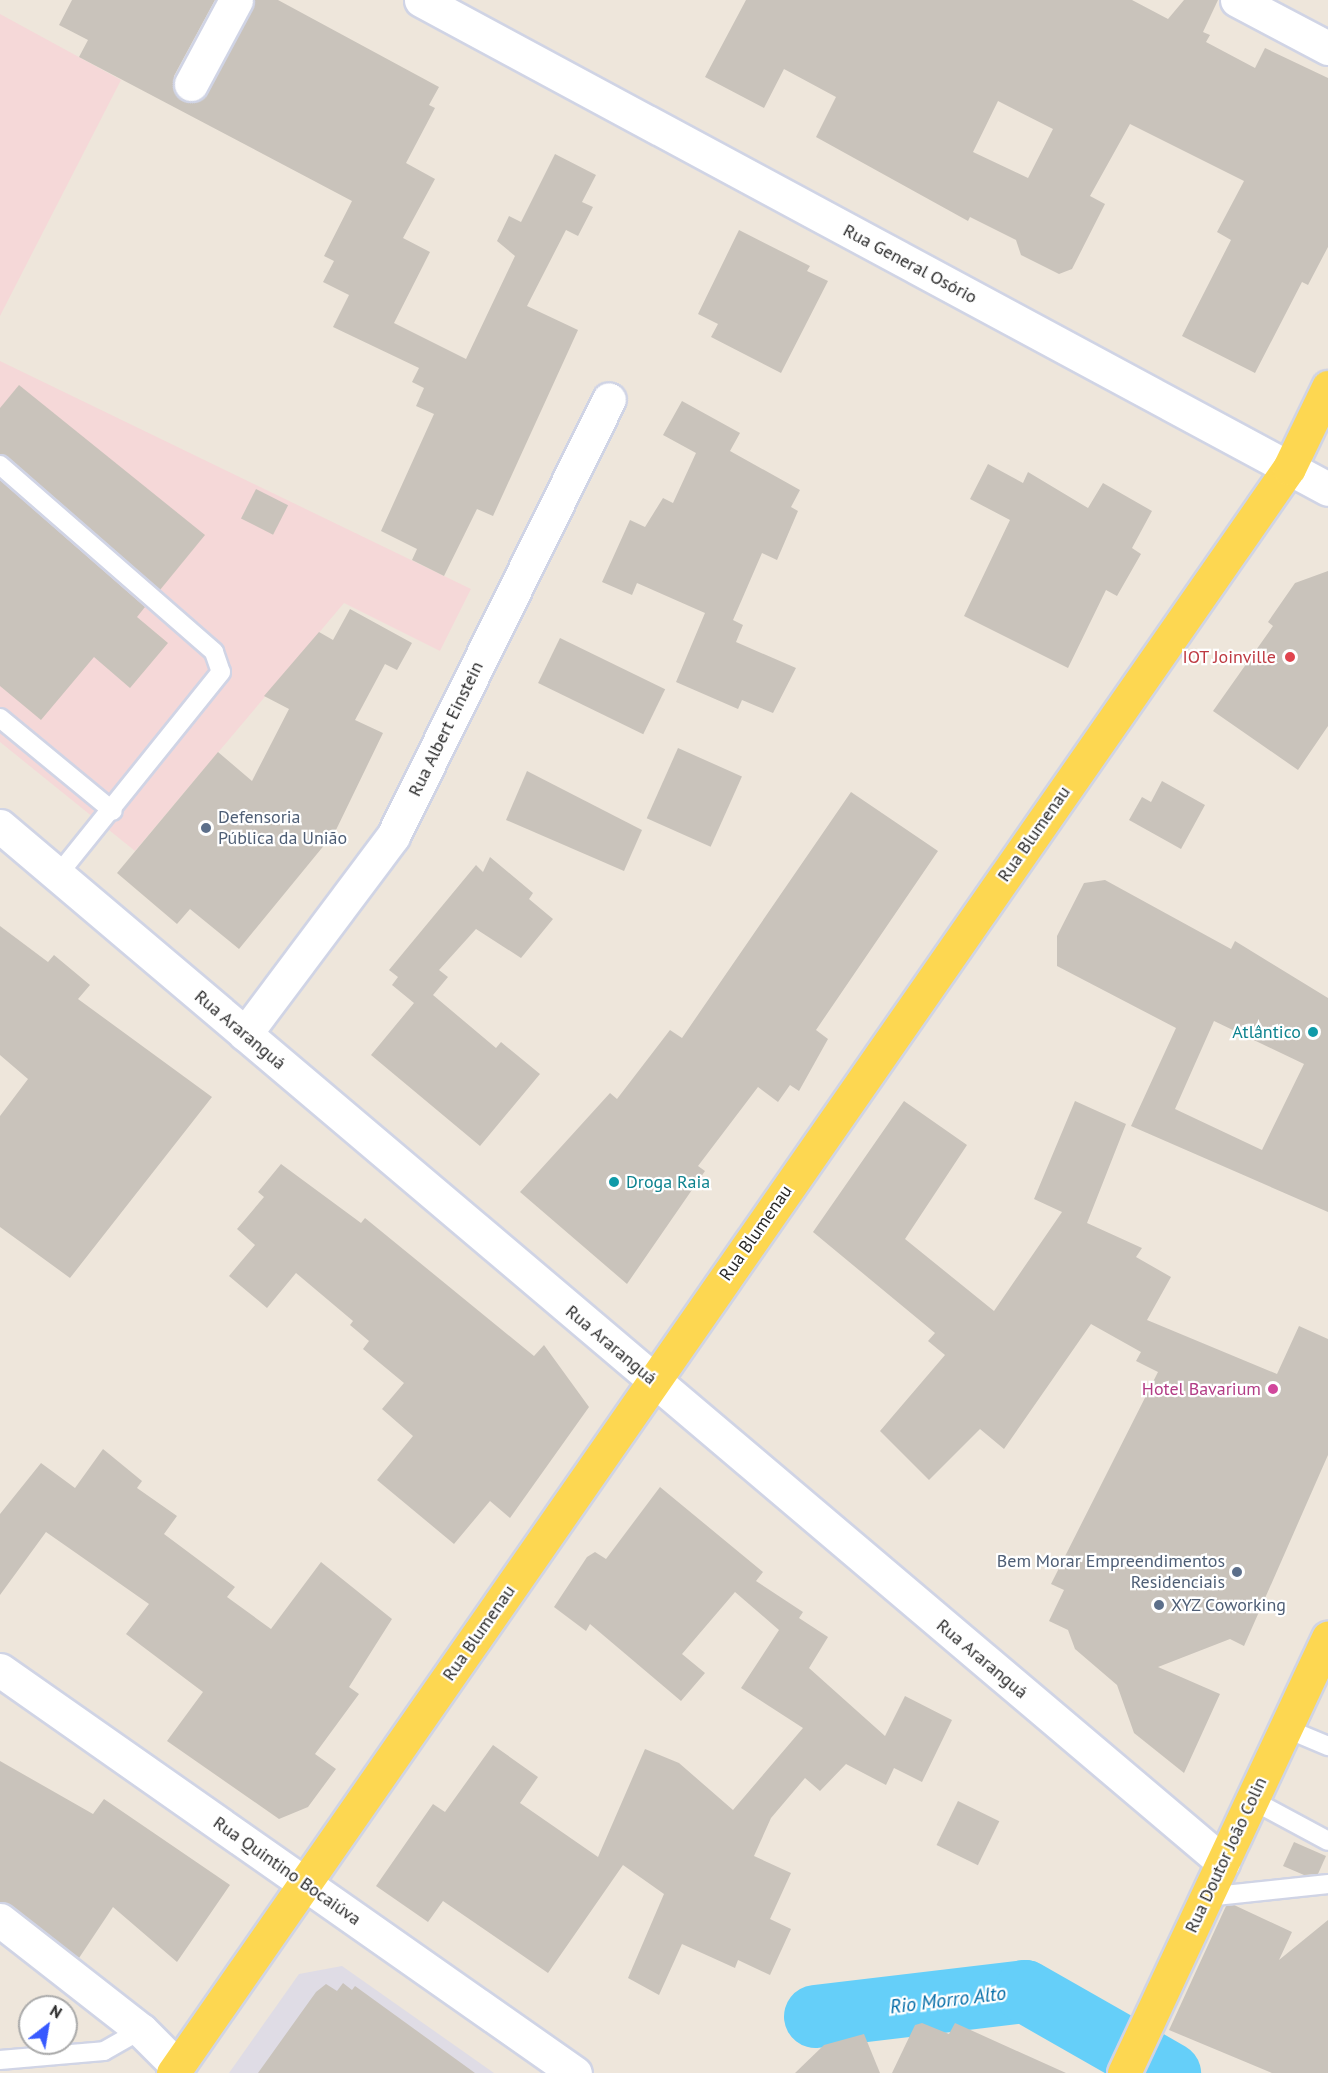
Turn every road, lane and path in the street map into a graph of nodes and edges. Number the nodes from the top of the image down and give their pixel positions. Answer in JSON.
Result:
{"nodes":[{"id":1,"x":236,"y":0,"type":"edge"},
{"id":2,"x":421,"y":0,"type":"edge"},
{"id":3,"x":1237,"y":0,"type":"edge"},
{"id":4,"x":1328,"y":48,"type":"edge"},
{"id":5,"x":191,"y":84,"type":"dead end"},
{"id":6,"x":1328,"y":387,"type":"edge"},
{"id":7,"x":609,"y":399,"type":"dead end"},
{"id":8,"x":0,"y":465,"type":"edge"},
{"id":9,"x":1289,"y":468,"type":"junction"},
{"id":10,"x":1328,"y":489,"type":"edge"},
{"id":11,"x":0,"y":718,"type":"edge"},
{"id":12,"x":113,"y":811,"type":"junction"},
{"id":13,"x":0,"y":826,"type":"edge"},
{"id":14,"x":58,"y":875,"type":"junction"},
{"id":15,"x":245,"y":1034,"type":"junction"},
{"id":16,"x":654,"y":1381,"type":"junction"},
{"id":17,"x":1328,"y":1637,"type":"edge"},
{"id":18,"x":0,"y":1670,"type":"edge"},
{"id":19,"x":1285,"y":1728,"type":"junction"},
{"id":20,"x":1328,"y":1746,"type":"edge"},
{"id":21,"x":1252,"y":1800,"type":"junction"},
{"id":22,"x":1328,"y":1842,"type":"edge"},
{"id":23,"x":1222,"y":1862,"type":"junction"},
{"id":24,"x":304,"y":1884,"type":"junction"},
{"id":25,"x":1328,"y":1884,"type":"edge"},
{"id":26,"x":1206,"y":1897,"type":"junction"},
{"id":27,"x":0,"y":1920,"type":"edge"},
{"id":28,"x":141,"y":2030,"type":"junction"},
{"id":29,"x":0,"y":2060,"type":"edge"},
{"id":30,"x":175,"y":2070,"type":"edge"},
{"id":31,"x":575,"y":2073,"type":"edge"},
{"id":32,"x":1124,"y":2073,"type":"edge"}],
"edges":[{"from":1,"to":5,"type":"street"},
{"from":2,"to":9,"type":"street","name":"Rua General Osório"},
{"from":3,"to":4,"type":"street"},
{"from":6,"to":9,"type":"main road","name":"Rua Blumenau"},
{"from":7,"to":15,"type":"street","name":"Rua Albert Einstein"},
{"from":8,"to":12,"type":"lane"},
{"from":9,"to":10,"type":"street","name":"Rua General Osório"},
{"from":9,"to":16,"type":"main road","name":"Rua Blumenau"},
{"from":11,"to":12,"type":"lane"},
{"from":12,"to":14,"type":"lane"},
{"from":13,"to":14,"type":"street","name":"Rua Araranguá"},
{"from":14,"to":15,"type":"street","name":"Rua Araranguá"},
{"from":15,"to":16,"type":"street","name":"Rua Araranguá"},
{"from":16,"to":23,"type":"street","name":"Rua Araranguá"},
{"from":16,"to":24,"type":"main road","name":"Rua Blumenau"},
{"from":17,"to":19,"type":"main road","name":"Rua Doutor João Colin"},
{"from":18,"to":24,"type":"street","name":"Rua Quintino Bocaiúva"},
{"from":19,"to":20,"type":"lane"},
{"from":19,"to":21,"type":"main road","name":"Rua Doutor João Colin"},
{"from":21,"to":22,"type":"lane"},
{"from":21,"to":23,"type":"main road","name":"Rua Doutor João Colin"},
{"from":23,"to":26,"type":"main road","name":"Rua Doutor João Colin"},
{"from":24,"to":30,"type":"main road","name":"Rua Blumenau"},
{"from":24,"to":31,"type":"street","name":"Rua Quintino Bocaiúva"},
{"from":25,"to":26,"type":"lane"},
{"from":26,"to":32,"type":"main road","name":"Rua Doutor João Colin"},
{"from":27,"to":28,"type":"street"},
{"from":28,"to":29,"type":"lane"},
{"from":28,"to":30,"type":"street"}]}
